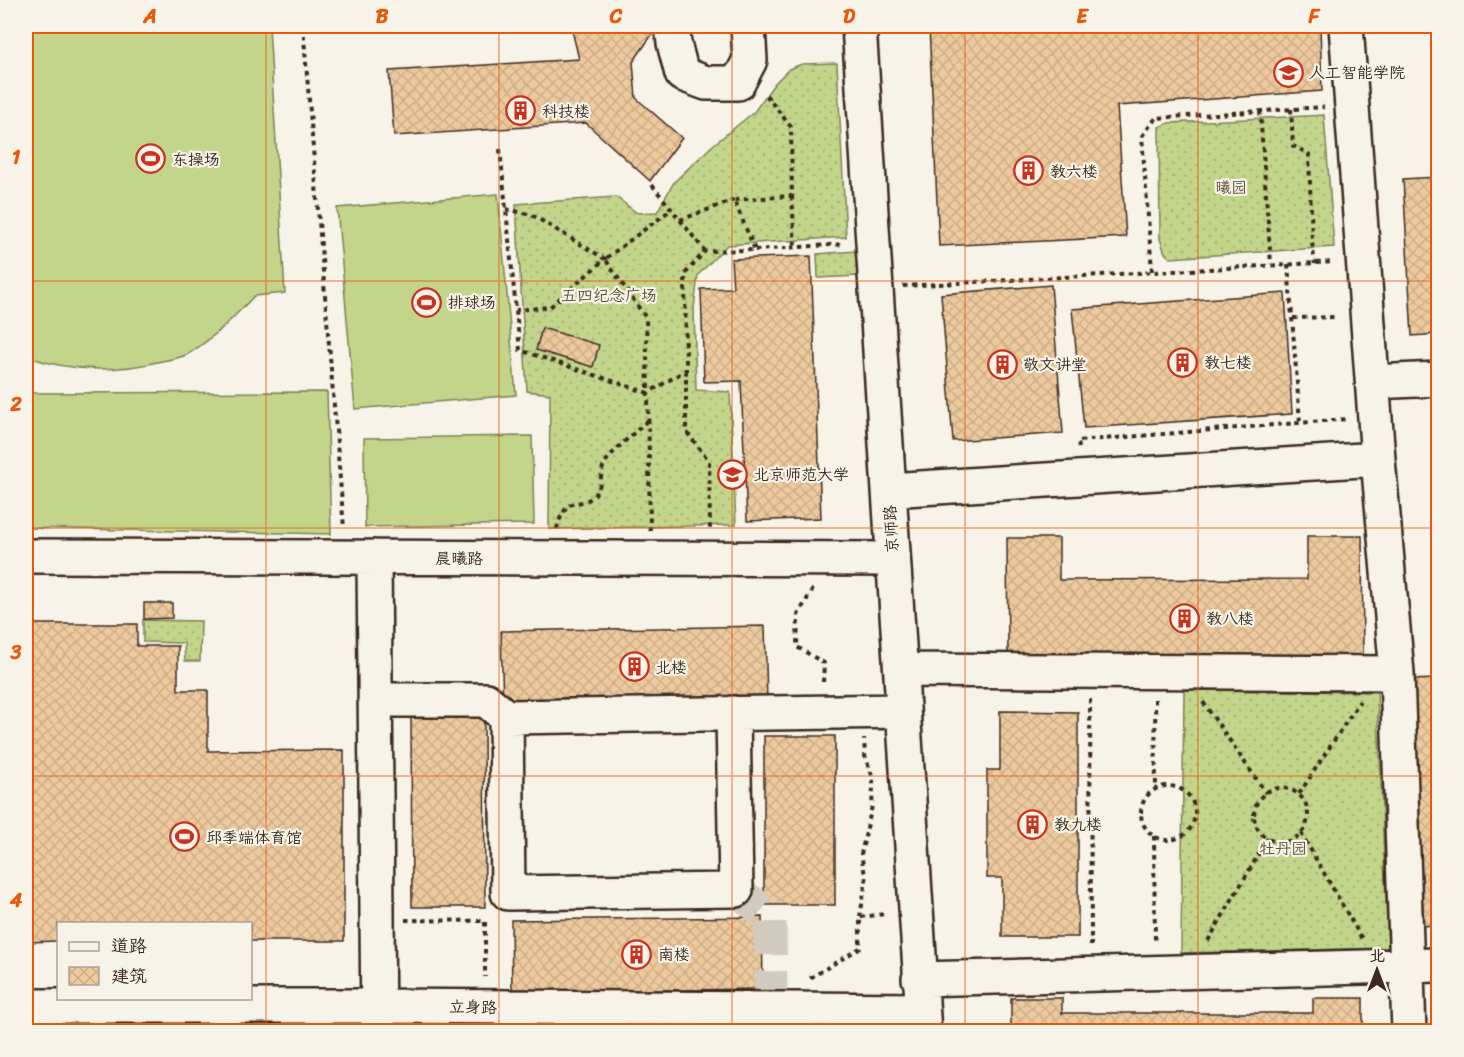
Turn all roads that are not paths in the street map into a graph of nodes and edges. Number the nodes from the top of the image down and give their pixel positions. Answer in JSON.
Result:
{"nodes":[{"id":1,"x":672,"y":26,"type":"edge"},
{"id":2,"x":748,"y":26,"type":"edge"},
{"id":3,"x":859,"y":26,"type":"edge"},
{"id":4,"x":1346,"y":26,"type":"edge"},
{"id":5,"x":1438,"y":378,"type":"edge"},
{"id":6,"x":1372,"y":382,"type":"junction"},
{"id":7,"x":1378,"y":459,"type":"junction"},
{"id":8,"x":889,"y":490,"type":"junction"},
{"id":9,"x":26,"y":556,"type":"edge"},
{"id":10,"x":360,"y":557,"type":"junction"},
{"id":11,"x":893,"y":559,"type":"junction"},
{"id":12,"x":901,"y":670,"type":"junction"},
{"id":13,"x":1388,"y":673,"type":"junction"},
{"id":14,"x":375,"y":700,"type":"junction"},
{"id":15,"x":902,"y":711,"type":"junction"},
{"id":16,"x":733,"y":713,"type":"junction"},
{"id":17,"x":506,"y":717,"type":"junction"},
{"id":18,"x":1408,"y":966,"type":"edge"},
{"id":19,"x":26,"y":1006,"type":"edge"},
{"id":20,"x":921,"y":1007,"type":"edge"},
{"id":21,"x":379,"y":1018,"type":"edge"},
{"id":22,"x":1409,"y":1032,"type":"edge"}],
"edges":[{"from":1,"to":2,"type":"street"},
{"from":3,"to":8,"type":"street","name":"京师路"},
{"from":4,"to":6,"type":"street"},
{"from":5,"to":6,"type":"street"},
{"from":6,"to":7,"type":"street"},
{"from":7,"to":8,"type":"street"},
{"from":7,"to":13,"type":"street"},
{"from":8,"to":11,"type":"street","name":"京师路"},
{"from":9,"to":10,"type":"street","name":"晨曦路"},
{"from":10,"to":11,"type":"street","name":"晨曦路"},
{"from":10,"to":14,"type":"street"},
{"from":11,"to":12,"type":"street","name":"京师路"},
{"from":12,"to":13,"type":"street"},
{"from":12,"to":15,"type":"street","name":"京师路"},
{"from":13,"to":18,"type":"street"},
{"from":14,"to":17,"type":"street"},
{"from":14,"to":21,"type":"street"},
{"from":15,"to":16,"type":"street"},
{"from":15,"to":20,"type":"street","name":"京师路"},
{"from":16,"to":17,"type":"street"},
{"from":16,"to":17,"type":"street"},
{"from":18,"to":20,"type":"street","name":"立身路"},
{"from":18,"to":22,"type":"street"},
{"from":19,"to":21,"type":"street","name":"立身路"},
{"from":20,"to":21,"type":"street","name":"立身路"}]}
